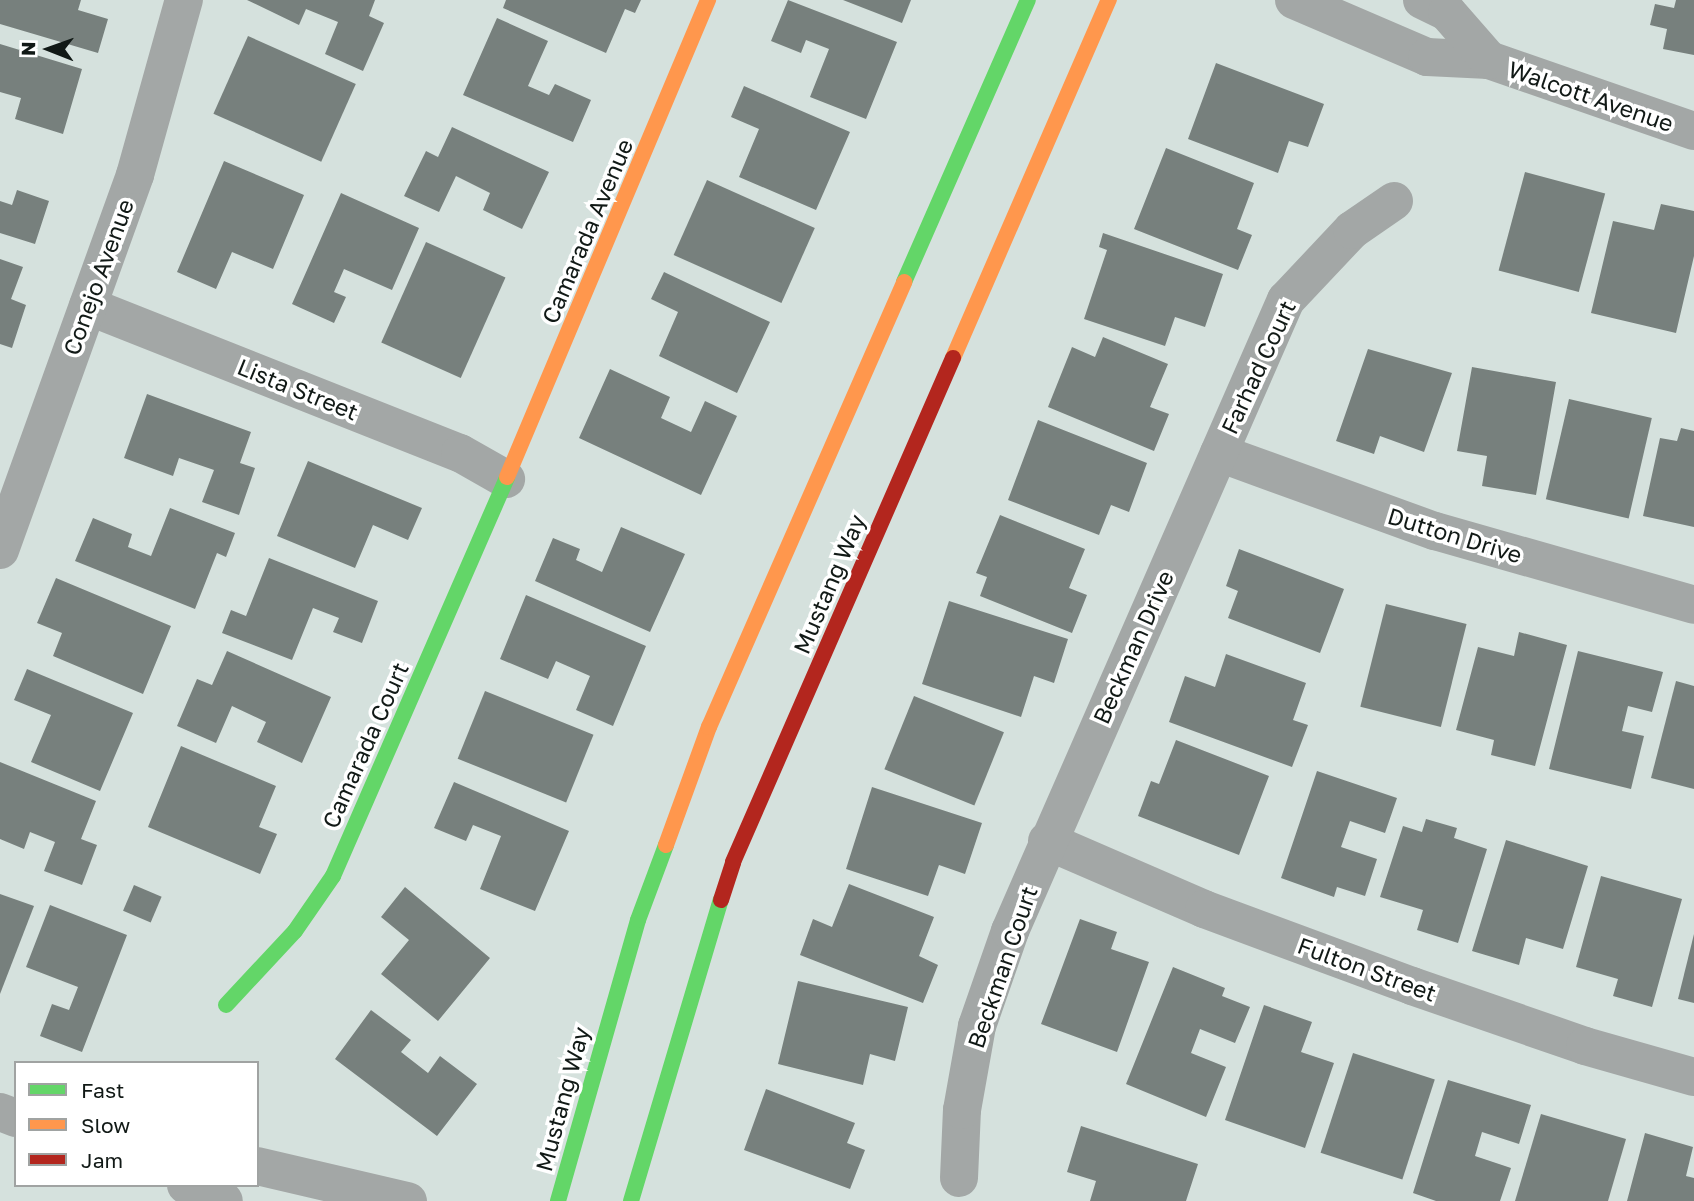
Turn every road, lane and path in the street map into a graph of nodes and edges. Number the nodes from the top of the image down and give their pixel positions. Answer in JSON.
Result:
{"nodes":[{"id":1,"x":184,"y":0,"type":"edge"},
{"id":2,"x":708,"y":0,"type":"edge"},
{"id":3,"x":1028,"y":0,"type":"edge"},
{"id":4,"x":1109,"y":0,"type":"edge"},
{"id":5,"x":1294,"y":0,"type":"edge"},
{"id":6,"x":1422,"y":0,"type":"edge"},
{"id":7,"x":1489,"y":60,"type":"junction"},
{"id":8,"x":1694,"y":131,"type":"edge"},
{"id":9,"x":1394,"y":201,"type":"dead end"},
{"id":10,"x":88,"y":306,"type":"junction"},
{"id":11,"x":1219,"y":453,"type":"junction"},
{"id":12,"x":506,"y":478,"type":"junction"},
{"id":13,"x":0,"y":550,"type":"edge"},
{"id":14,"x":1694,"y":605,"type":"edge"},
{"id":15,"x":1047,"y":841,"type":"junction"},
{"id":16,"x":226,"y":1005,"type":"dead end"},
{"id":17,"x":1694,"y":1077,"type":"edge"},
{"id":18,"x":259,"y":1166,"type":"edge"},
{"id":19,"x":959,"y":1178,"type":"dead end"},
{"id":20,"x":191,"y":1187,"type":"edge"},
{"id":21,"x":224,"y":1201,"type":"edge"},
{"id":22,"x":408,"y":1201,"type":"edge"},
{"id":23,"x":558,"y":1201,"type":"edge"},
{"id":24,"x":632,"y":1201,"type":"edge"}],
"edges":[{"from":1,"to":10,"type":"street","name":"Conejo Avenue"},
{"from":2,"to":12,"type":"street","name":"Camarada Avenue"},
{"from":3,"to":23,"type":"street","name":"Mustang Way"},
{"from":4,"to":24,"type":"street","name":"Mustang Way"},
{"from":5,"to":7,"type":"street","name":"Walcott Avenue"},
{"from":6,"to":7,"type":"street","name":"Walcott Avenue"},
{"from":7,"to":8,"type":"street","name":"Walcott Avenue"},
{"from":9,"to":11,"type":"street","name":"Farhad Court"},
{"from":10,"to":12,"type":"street","name":"Lista Street"},
{"from":10,"to":13,"type":"street","name":"Conejo Avenue"},
{"from":11,"to":14,"type":"street","name":"Dutton Drive"},
{"from":11,"to":15,"type":"street","name":"Beckman Drive"},
{"from":12,"to":16,"type":"street","name":"Camarada Court"},
{"from":15,"to":17,"type":"street","name":"Fulton Street"},
{"from":15,"to":19,"type":"street","name":"Beckman Court"},
{"from":18,"to":22,"type":"street"},
{"from":20,"to":21,"type":"street"}]}
